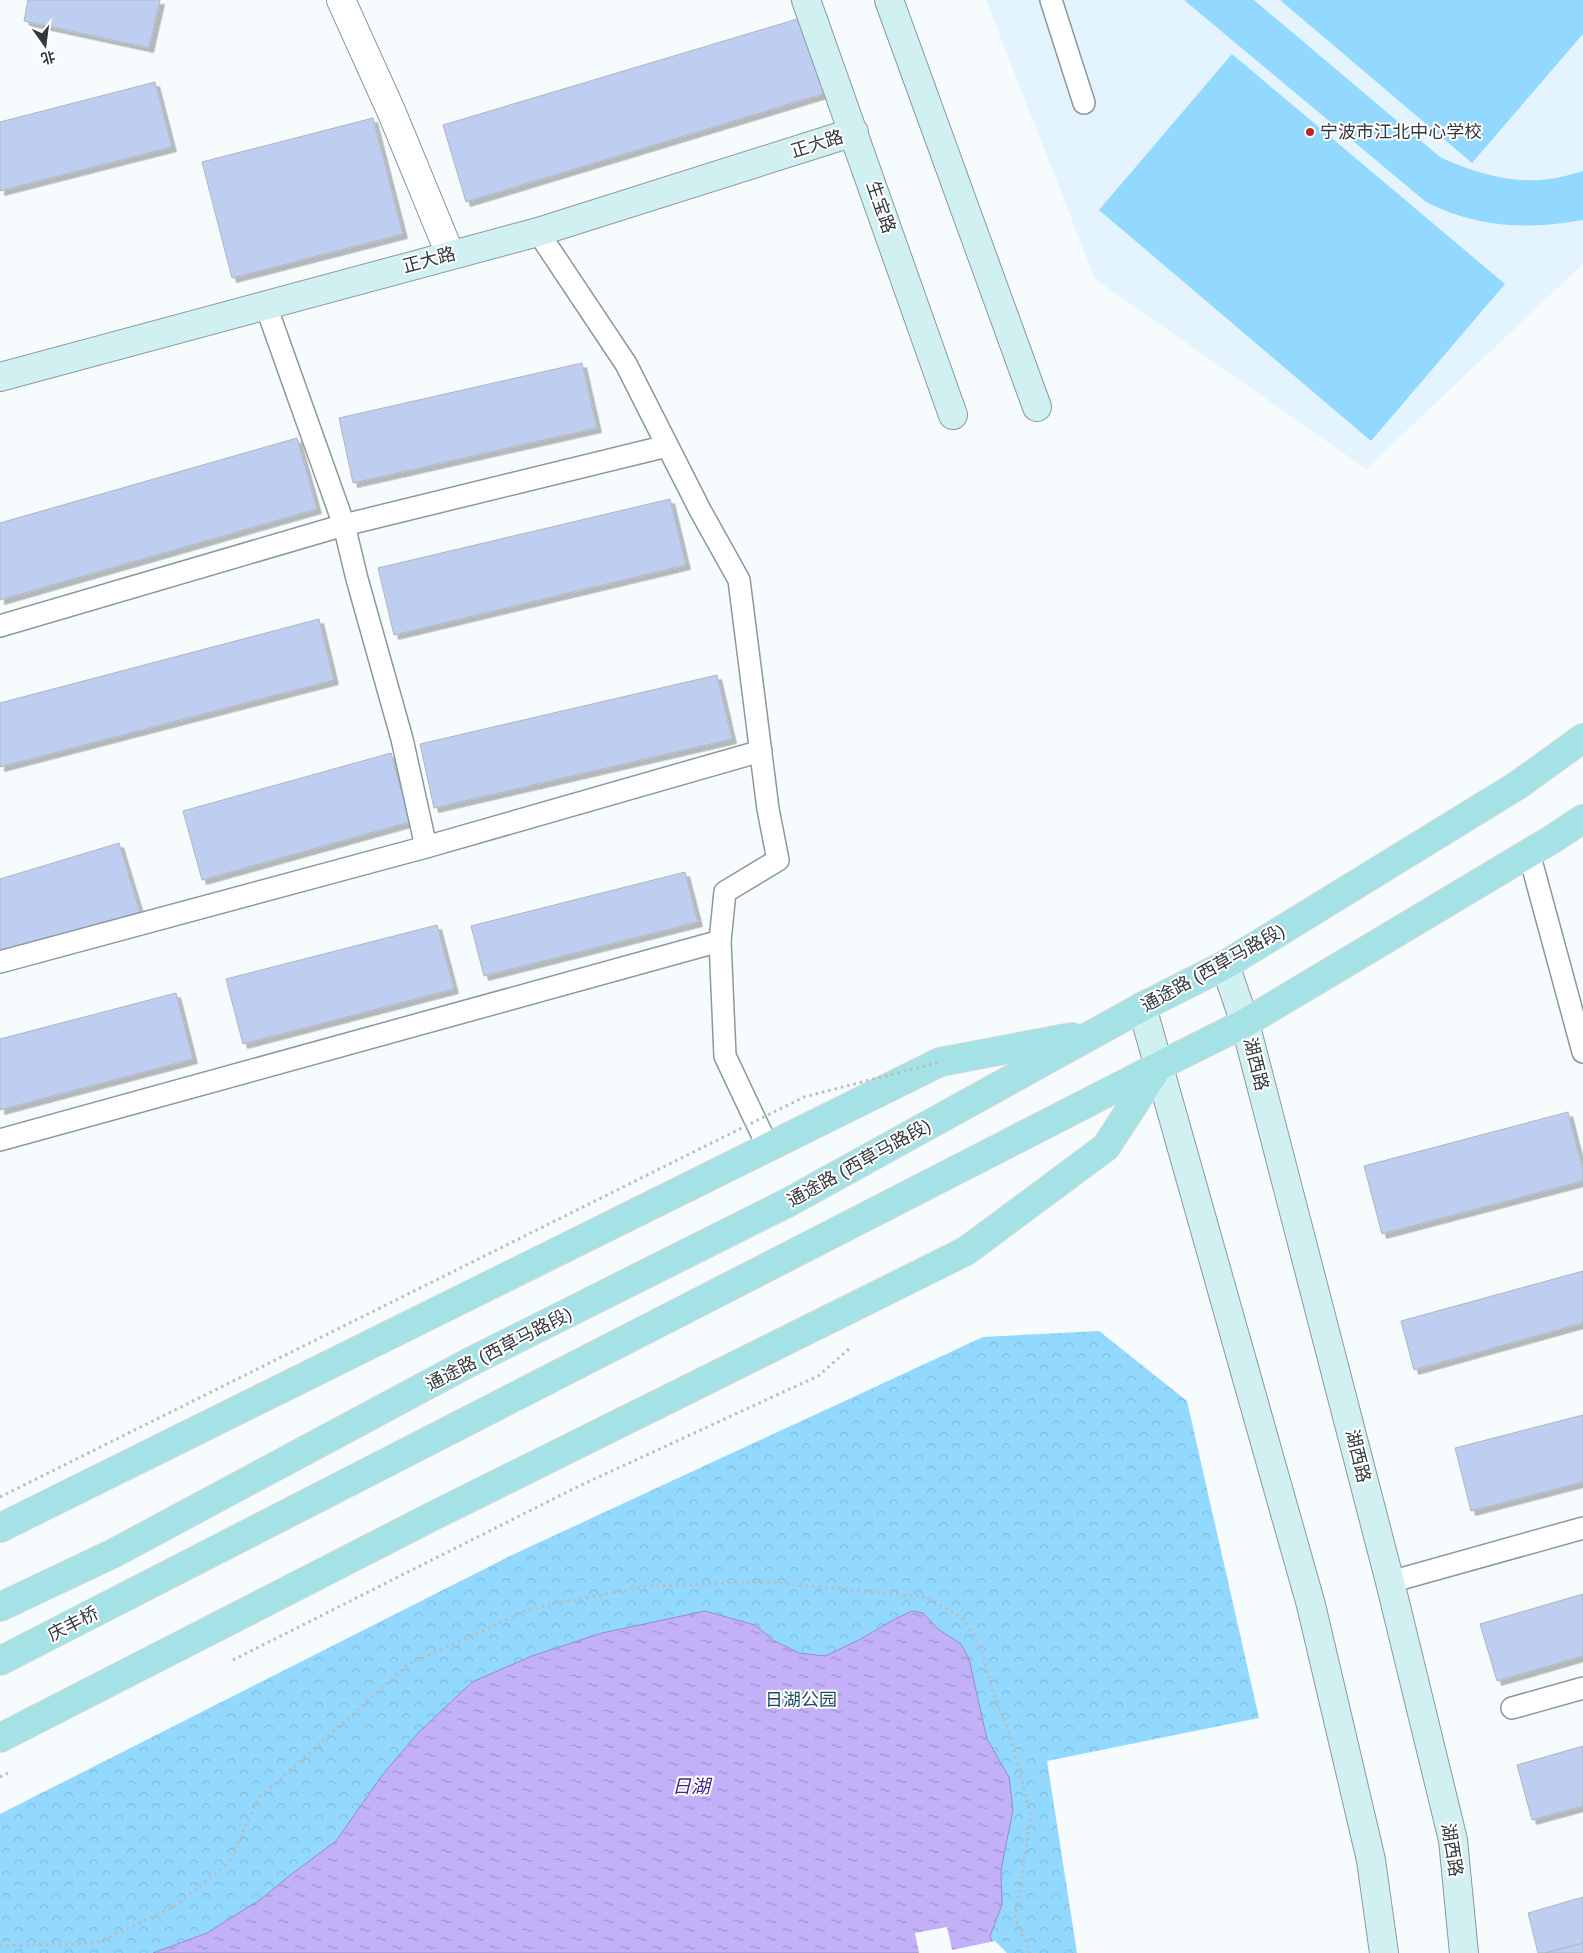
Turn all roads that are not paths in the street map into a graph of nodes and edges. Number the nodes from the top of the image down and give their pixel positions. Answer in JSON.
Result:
{"nodes":[{"id":1,"x":341,"y":0,"type":"edge"},
{"id":2,"x":806,"y":0,"type":"edge"},
{"id":3,"x":889,"y":0,"type":"edge"},
{"id":4,"x":1051,"y":0,"type":"edge"},
{"id":5,"x":1084,"y":103,"type":"dead end"},
{"id":6,"x":854,"y":132,"type":"junction"},
{"id":7,"x":538,"y":232,"type":"junction"},
{"id":8,"x":450,"y":254,"type":"junction"},
{"id":9,"x":266,"y":306,"type":"junction"},
{"id":10,"x":0,"y":376,"type":"edge"},
{"id":11,"x":1037,"y":407,"type":"dead end"},
{"id":12,"x":954,"y":415,"type":"dead end"},
{"id":13,"x":668,"y":446,"type":"junction"},
{"id":14,"x":344,"y":525,"type":"junction"},
{"id":15,"x":0,"y":626,"type":"edge"},
{"id":16,"x":1583,"y":738,"type":"edge"},
{"id":17,"x":761,"y":751,"type":"junction"},
{"id":18,"x":1583,"y":819,"type":"edge"},
{"id":19,"x":426,"y":847,"type":"junction"},
{"id":20,"x":1529,"y":853,"type":"junction"},
{"id":21,"x":720,"y":940,"type":"junction"},
{"id":22,"x":0,"y":962,"type":"edge"},
{"id":23,"x":1225,"y":965,"type":"junction"},
{"id":24,"x":1142,"y":1007,"type":"junction"},
{"id":25,"x":1246,"y":1023,"type":"junction"},
{"id":26,"x":1095,"y":1033,"type":"junction"},
{"id":27,"x":1583,"y":1052,"type":"edge"},
{"id":28,"x":1159,"y":1066,"type":"junction"},
{"id":29,"x":0,"y":1140,"type":"edge"},
{"id":30,"x":768,"y":1147,"type":"junction"},
{"id":31,"x":0,"y":1528,"type":"edge"},
{"id":32,"x":1583,"y":1528,"type":"edge"},
{"id":33,"x":1390,"y":1582,"type":"junction"},
{"id":34,"x":0,"y":1607,"type":"edge"},
{"id":35,"x":0,"y":1662,"type":"edge"},
{"id":36,"x":1583,"y":1688,"type":"edge"},
{"id":37,"x":1512,"y":1708,"type":"dead end"},
{"id":38,"x":0,"y":1738,"type":"edge"},
{"id":39,"x":1384,"y":1953,"type":"edge"},
{"id":40,"x":1464,"y":1953,"type":"edge"}],
"edges":[{"from":1,"to":8,"type":"street"},
{"from":2,"to":6,"type":"main road","name":"生宝路"},
{"from":3,"to":11,"type":"main road"},
{"from":4,"to":5,"type":"lane"},
{"from":6,"to":7,"type":"main road","name":"正大路"},
{"from":6,"to":12,"type":"main road","name":"生宝路"},
{"from":7,"to":8,"type":"main road","name":"正大路"},
{"from":7,"to":13,"type":"lane"},
{"from":8,"to":9,"type":"main road","name":"正大路"},
{"from":9,"to":10,"type":"main road","name":"正大路"},
{"from":9,"to":14,"type":"lane"},
{"from":13,"to":14,"type":"lane"},
{"from":13,"to":17,"type":"lane"},
{"from":14,"to":15,"type":"lane"},
{"from":14,"to":19,"type":"lane"},
{"from":16,"to":23,"type":"main road","name":"通途路 (西草马路段)"},
{"from":17,"to":19,"type":"lane"},
{"from":17,"to":21,"type":"lane"},
{"from":18,"to":20,"type":"main road"},
{"from":19,"to":22,"type":"lane"},
{"from":20,"to":25,"type":"main road"},
{"from":20,"to":27,"type":"lane"},
{"from":21,"to":29,"type":"lane"},
{"from":21,"to":30,"type":"lane"},
{"from":23,"to":24,"type":"main road","name":"通途路 (西草马路段)"},
{"from":23,"to":25,"type":"main road","name":"湖西路"},
{"from":24,"to":26,"type":"main road","name":"通途路 (西草马路段)"},
{"from":24,"to":28,"type":"main road"},
{"from":25,"to":28,"type":"main road"},
{"from":25,"to":33,"type":"main road","name":"湖西路"},
{"from":26,"to":30,"type":"main road"},
{"from":26,"to":34,"type":"main road","name":"通途路 (西草马路段)"},
{"from":28,"to":35,"type":"main road","name":"庆丰桥"},
{"from":28,"to":38,"type":"main road"},
{"from":28,"to":39,"type":"main road"},
{"from":30,"to":31,"type":"main road"},
{"from":32,"to":33,"type":"lane"},
{"from":33,"to":40,"type":"main road","name":"湖西路"},
{"from":36,"to":37,"type":"lane"}]}
